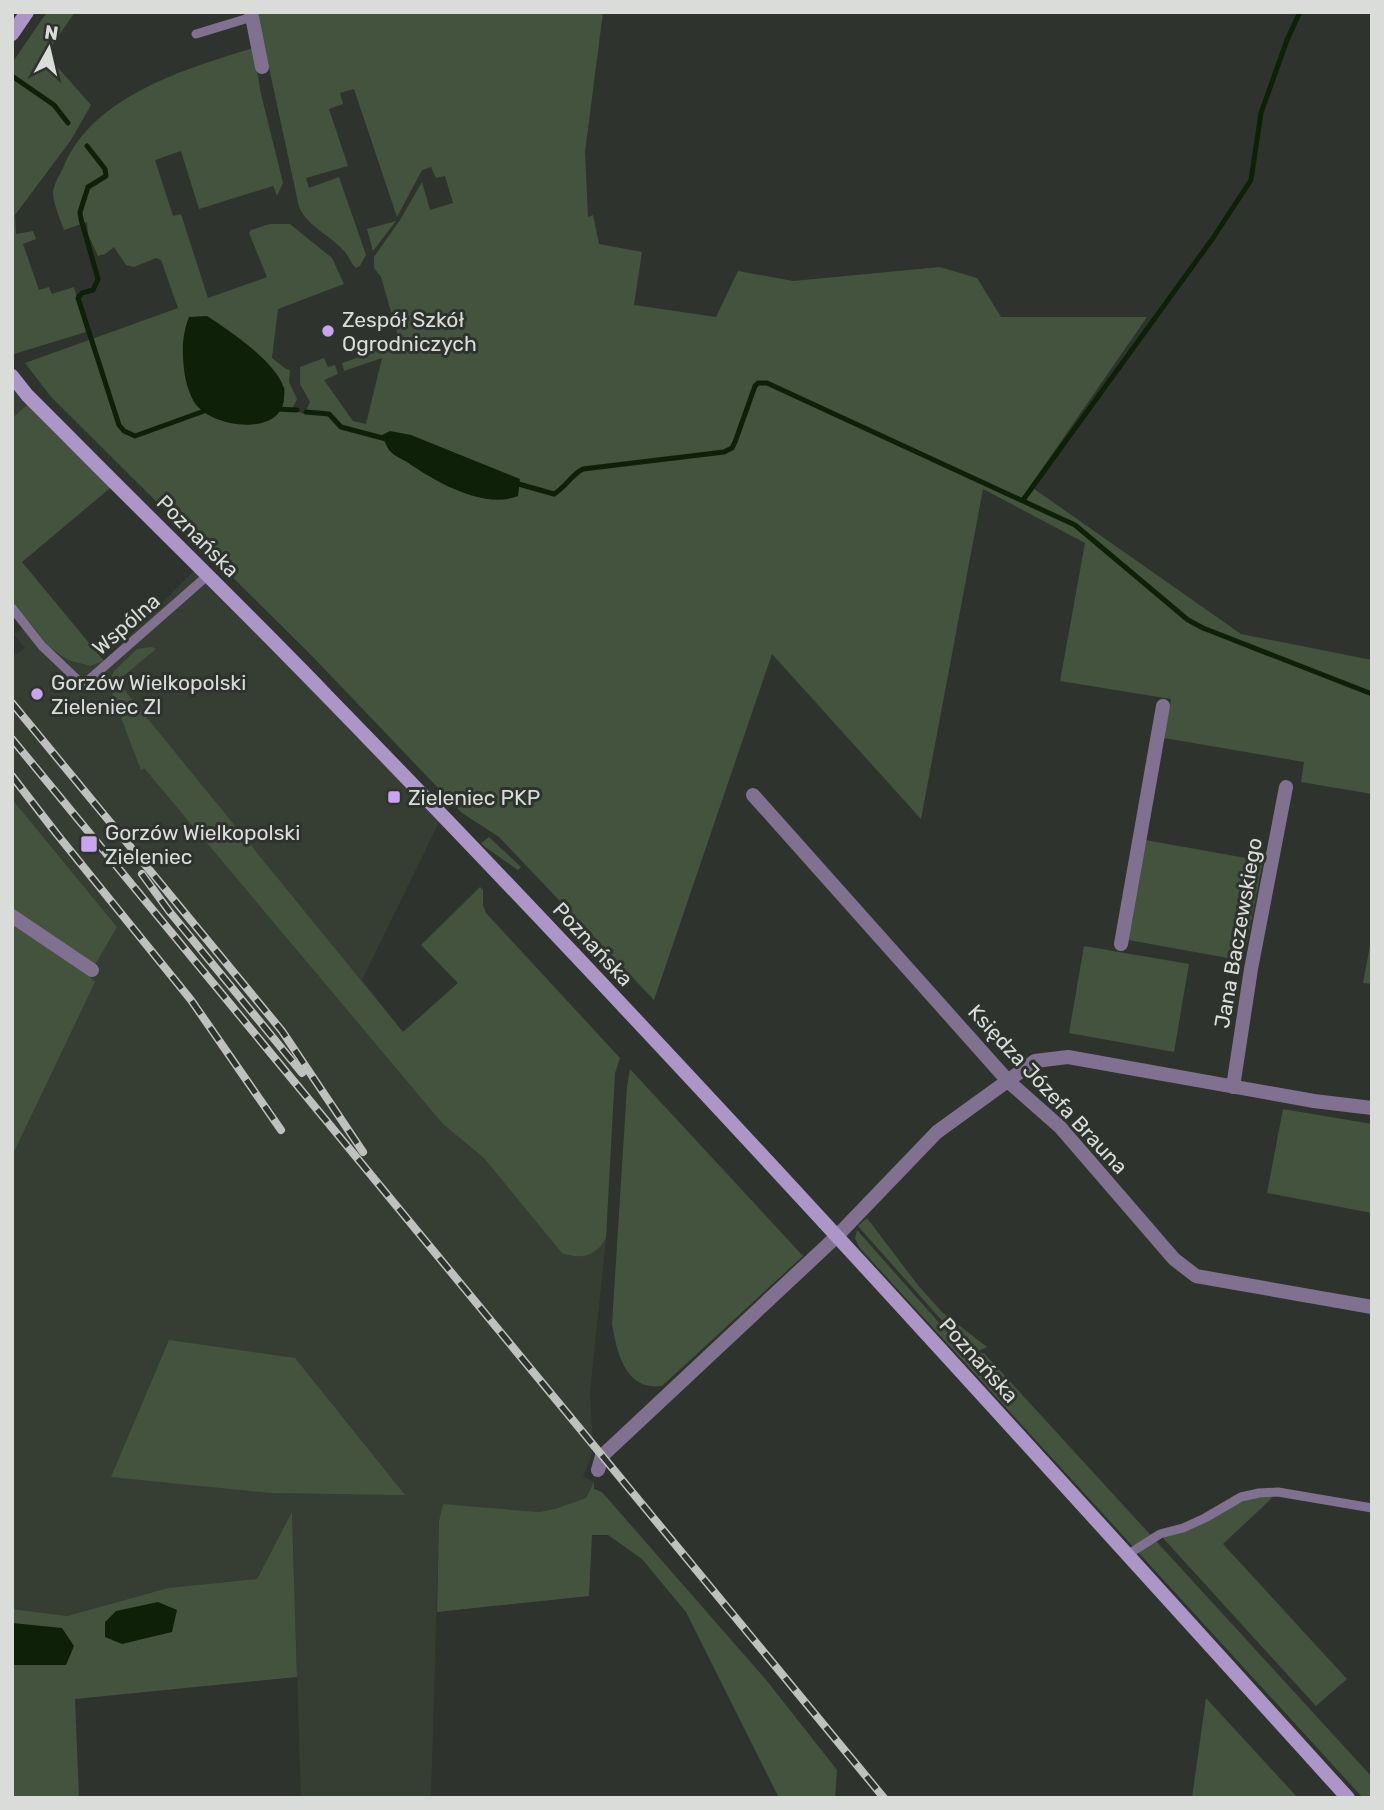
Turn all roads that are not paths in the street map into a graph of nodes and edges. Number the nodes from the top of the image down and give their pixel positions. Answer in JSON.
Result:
{"nodes":[{"id":1,"x":27,"y":12,"type":"edge"},
{"id":2,"x":251,"y":15,"type":"edge"},
{"id":3,"x":12,"y":34,"type":"edge"},
{"id":4,"x":196,"y":34,"type":"dead end"},
{"id":5,"x":262,"y":67,"type":"dead end"},
{"id":6,"x":12,"y":376,"type":"edge"},
{"id":7,"x":207,"y":576,"type":"junction"},
{"id":8,"x":12,"y":608,"type":"edge"},
{"id":9,"x":1163,"y":706,"type":"dead end"},
{"id":10,"x":1286,"y":787,"type":"dead end"},
{"id":11,"x":753,"y":795,"type":"dead end"},
{"id":12,"x":12,"y":916,"type":"edge"},
{"id":13,"x":1121,"y":944,"type":"dead end"},
{"id":14,"x":92,"y":970,"type":"dead end"},
{"id":15,"x":1009,"y":1082,"type":"junction"},
{"id":16,"x":1233,"y":1087,"type":"junction"},
{"id":17,"x":1372,"y":1108,"type":"edge"},
{"id":18,"x":837,"y":1236,"type":"junction"},
{"id":19,"x":1372,"y":1307,"type":"edge"},
{"id":20,"x":598,"y":1470,"type":"dead end"},
{"id":21,"x":1372,"y":1508,"type":"edge"},
{"id":22,"x":1128,"y":1555,"type":"junction"},
{"id":23,"x":1348,"y":1798,"type":"edge"}],
"edges":[{"from":1,"to":3,"type":"main road"},
{"from":2,"to":4,"type":"lane"},
{"from":2,"to":5,"type":"street"},
{"from":6,"to":7,"type":"main road","name":"Poznańska"},
{"from":7,"to":8,"type":"lane","name":"Wspólna"},
{"from":7,"to":18,"type":"main road","name":"Poznańska"},
{"from":9,"to":13,"type":"street"},
{"from":10,"to":16,"type":"street","name":"Jana Baczewskiego"},
{"from":11,"to":15,"type":"street","name":"Księdza Józefa Brauna"},
{"from":12,"to":14,"type":"street"},
{"from":15,"to":16,"type":"street"},
{"from":15,"to":18,"type":"street"},
{"from":15,"to":19,"type":"street","name":"Księdza Józefa Brauna"},
{"from":16,"to":17,"type":"street"},
{"from":18,"to":20,"type":"street"},
{"from":18,"to":22,"type":"main road","name":"Poznańska"},
{"from":21,"to":22,"type":"lane"},
{"from":22,"to":23,"type":"main road","name":"Poznańska"}]}
